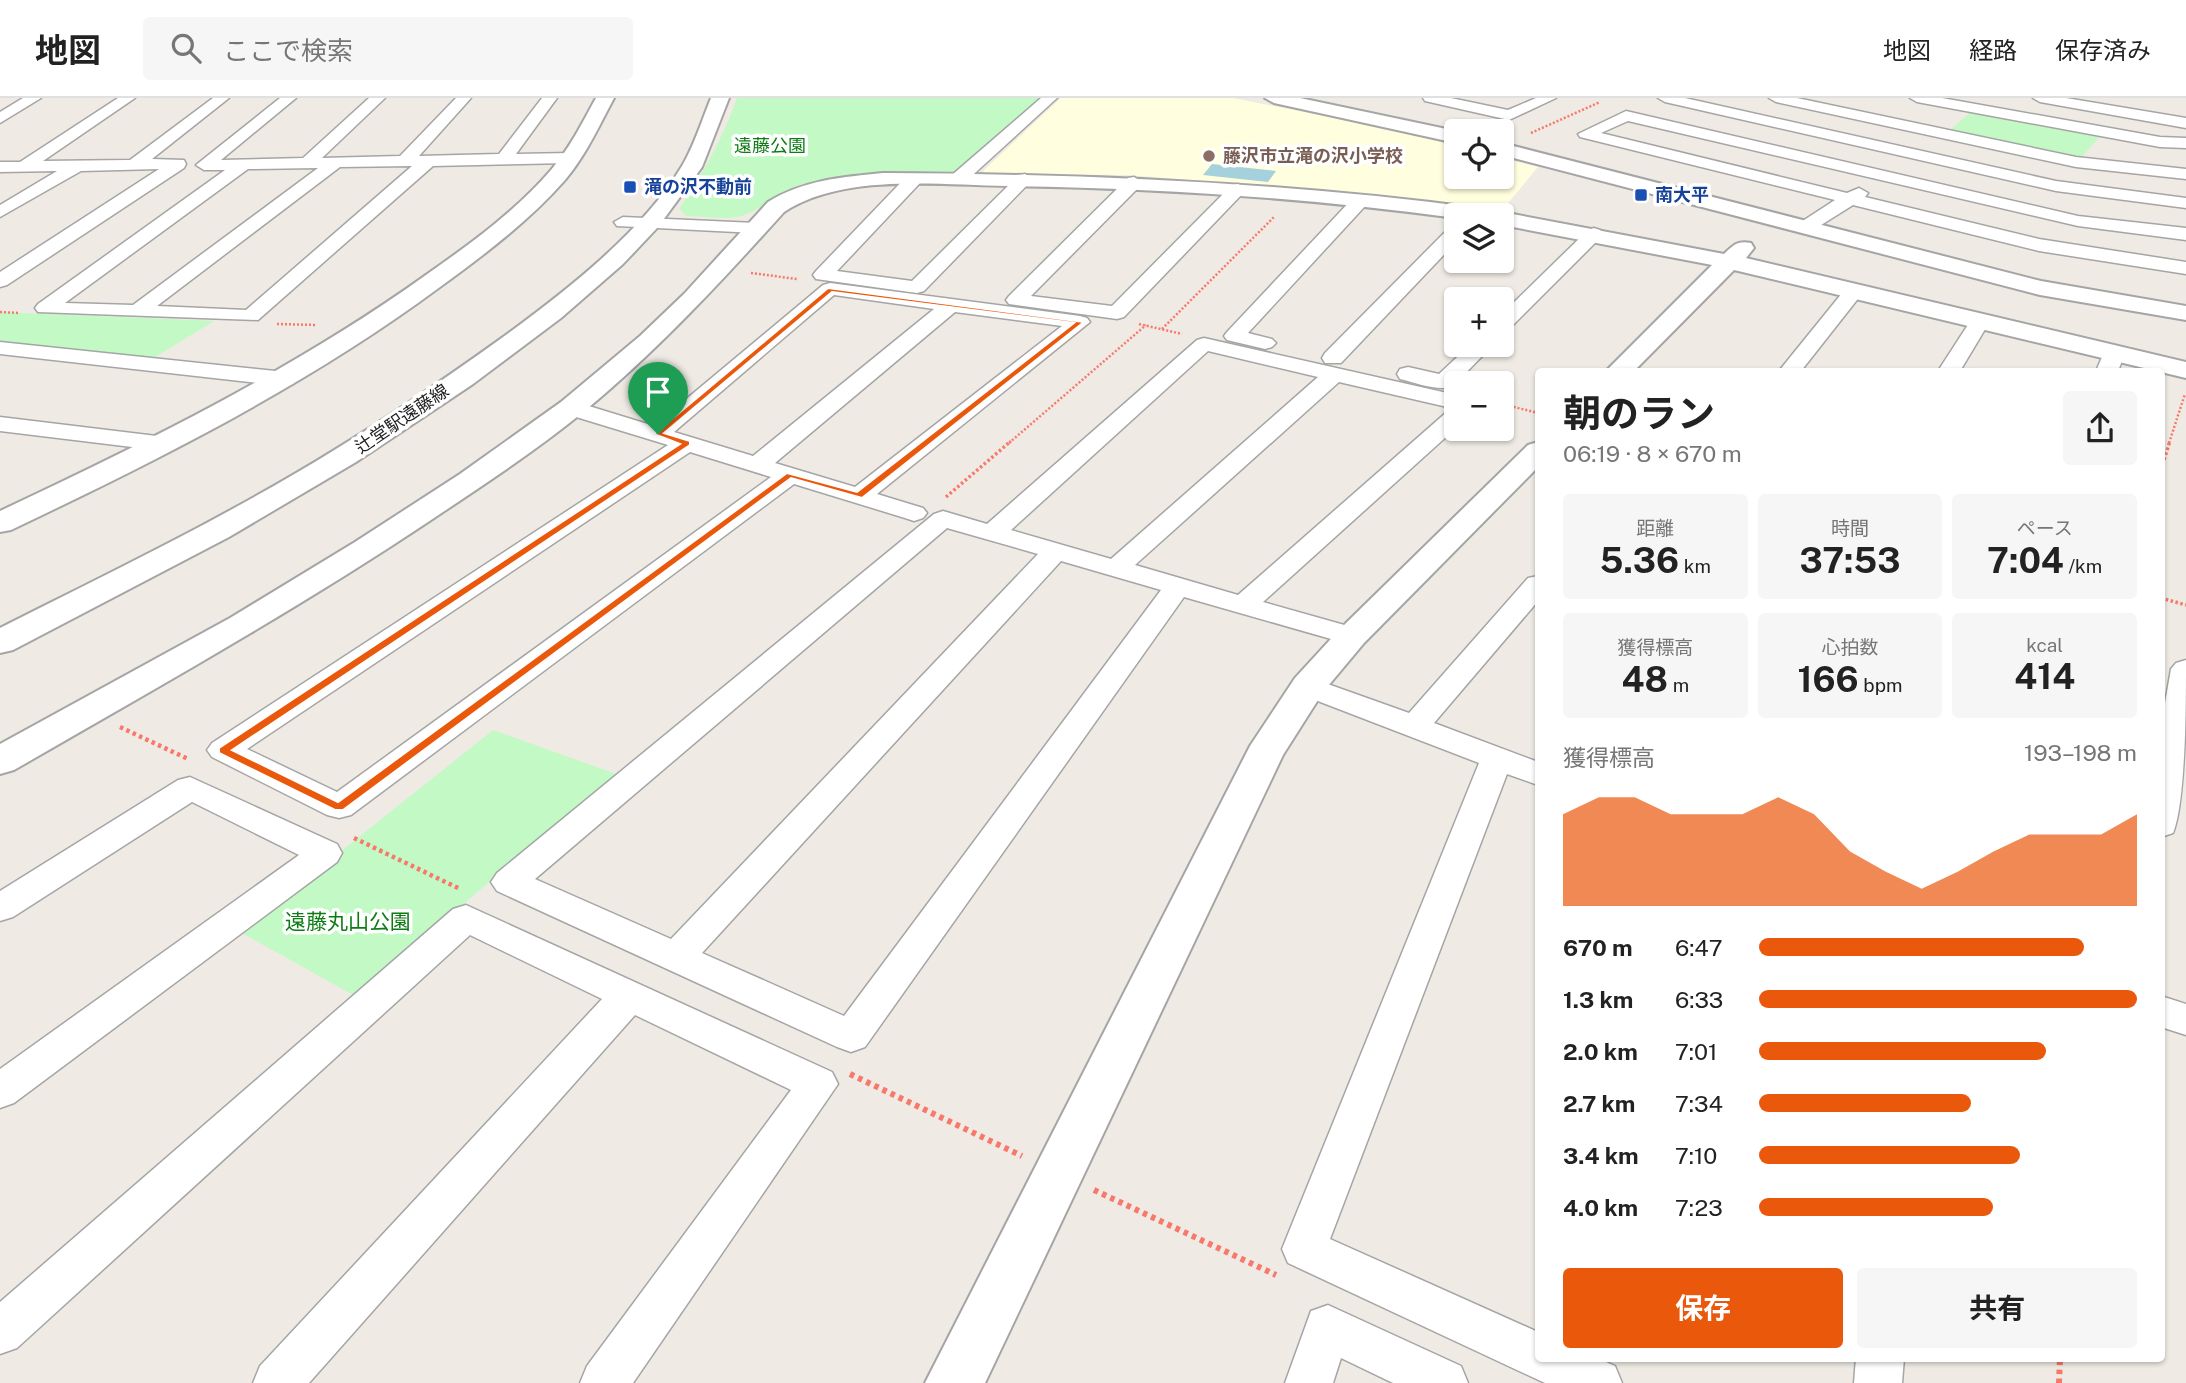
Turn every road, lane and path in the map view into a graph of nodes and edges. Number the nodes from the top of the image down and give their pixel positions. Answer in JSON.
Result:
{"nodes":[{"id":1,"x":34,"y":98,"type":"edge"},
{"id":2,"x":128,"y":98,"type":"edge"},
{"id":3,"x":222,"y":98,"type":"edge"},
{"id":4,"x":289,"y":98,"type":"edge"},
{"id":5,"x":378,"y":98,"type":"edge"},
{"id":6,"x":464,"y":98,"type":"edge"},
{"id":7,"x":550,"y":98,"type":"edge"},
{"id":8,"x":606,"y":98,"type":"edge"},
{"id":9,"x":700,"y":98,"type":"edge"},
{"id":10,"x":720,"y":98,"type":"edge"},
{"id":11,"x":1050,"y":98,"type":"edge"},
{"id":12,"x":1275,"y":98,"type":"edge"},
{"id":13,"x":1430,"y":98,"type":"edge"},
{"id":14,"x":1549,"y":98,"type":"edge"},
{"id":15,"x":1609,"y":98,"type":"edge"},
{"id":16,"x":1665,"y":98,"type":"edge"},
{"id":17,"x":1776,"y":98,"type":"edge"},
{"id":18,"x":1917,"y":98,"type":"edge"},
{"id":19,"x":2040,"y":98,"type":"edge"},
{"id":20,"x":1509,"y":115,"type":"junction"},
{"id":21,"x":0,"y":118,"type":"edge"},
{"id":22,"x":2186,"y":123,"type":"edge"},
{"id":23,"x":1549,"y":125,"type":"junction"},
{"id":24,"x":1444,"y":134,"type":"edge"},
{"id":25,"x":1586,"y":134,"type":"junction"},
{"id":26,"x":1950,"y":135,"type":"junction"},
{"id":27,"x":1525,"y":136,"type":"dead end"},
{"id":28,"x":2186,"y":144,"type":"edge"},
{"id":29,"x":1514,"y":152,"type":"edge"},
{"id":30,"x":1918,"y":155,"type":"junction"},
{"id":31,"x":571,"y":158,"type":"junction"},
{"id":32,"x":503,"y":160,"type":"junction"},
{"id":33,"x":405,"y":161,"type":"junction"},
{"id":34,"x":428,"y":161,"type":"junction"},
{"id":35,"x":307,"y":163,"type":"junction"},
{"id":36,"x":335,"y":163,"type":"junction"},
{"id":37,"x":244,"y":164,"type":"junction"},
{"id":38,"x":134,"y":165,"type":"junction"},
{"id":39,"x":25,"y":166,"type":"junction"},
{"id":40,"x":78,"y":166,"type":"junction"},
{"id":41,"x":0,"y":167,"type":"edge"},
{"id":42,"x":2186,"y":174,"type":"edge"},
{"id":43,"x":1885,"y":176,"type":"junction"},
{"id":44,"x":914,"y":179,"type":"junction"},
{"id":45,"x":958,"y":179,"type":"junction"},
{"id":46,"x":1025,"y":179,"type":"junction"},
{"id":47,"x":1134,"y":182,"type":"junction"},
{"id":48,"x":1238,"y":188,"type":"junction"},
{"id":49,"x":1297,"y":194,"type":"junction"},
{"id":50,"x":1850,"y":199,"type":"junction"},
{"id":51,"x":1361,"y":200,"type":"junction"},
{"id":52,"x":2186,"y":203,"type":"edge"},
{"id":53,"x":1444,"y":211,"type":"edge"},
{"id":54,"x":0,"y":212,"type":"edge"},
{"id":55,"x":1772,"y":220,"type":"junction"},
{"id":56,"x":1514,"y":221,"type":"edge"},
{"id":57,"x":636,"y":222,"type":"junction"},
{"id":58,"x":757,"y":228,"type":"junction"},
{"id":59,"x":1804,"y":228,"type":"junction"},
{"id":60,"x":1594,"y":234,"type":"junction"},
{"id":61,"x":2186,"y":234,"type":"edge"},
{"id":62,"x":1444,"y":244,"type":"edge"},
{"id":63,"x":1728,"y":262,"type":"junction"},
{"id":64,"x":2186,"y":268,"type":"edge"},
{"id":65,"x":0,"y":281,"type":"edge"},
{"id":66,"x":1854,"y":291,"type":"junction"},
{"id":67,"x":951,"y":305,"type":"junction"},
{"id":68,"x":138,"y":311,"type":"junction"},
{"id":69,"x":2186,"y":313,"type":"edge"},
{"id":70,"x":1514,"y":314,"type":"edge"},
{"id":71,"x":1980,"y":321,"type":"junction"},
{"id":72,"x":1146,"y":326,"type":"dead end"},
{"id":73,"x":1161,"y":329,"type":"dead end"},
{"id":74,"x":0,"y":348,"type":"edge"},
{"id":75,"x":1470,"y":357,"type":"edge"},
{"id":76,"x":2111,"y":362,"type":"edge"},
{"id":77,"x":1333,"y":366,"type":"junction"},
{"id":78,"x":1622,"y":368,"type":"edge"},
{"id":79,"x":1792,"y":368,"type":"edge"},
{"id":80,"x":1951,"y":368,"type":"edge"},
{"id":81,"x":2186,"y":370,"type":"edge"},
{"id":82,"x":285,"y":379,"type":"junction"},
{"id":83,"x":2186,"y":392,"type":"edge"},
{"id":84,"x":1444,"y":398,"type":"edge"},
{"id":85,"x":1514,"y":407,"type":"edge"},
{"id":86,"x":571,"y":408,"type":"junction"},
{"id":87,"x":1535,"y":411,"type":"edge"},
{"id":88,"x":0,"y":424,"type":"edge"},
{"id":89,"x":1444,"y":427,"type":"edge"},
{"id":90,"x":658,"y":434,"type":"junction"},
{"id":91,"x":687,"y":443,"type":"junction"},
{"id":92,"x":165,"y":444,"type":"junction"},
{"id":93,"x":1535,"y":455,"type":"edge"},
{"id":94,"x":2165,"y":457,"type":"edge"},
{"id":95,"x":757,"y":465,"type":"junction"},
{"id":96,"x":790,"y":475,"type":"junction"},
{"id":97,"x":859,"y":496,"type":"junction"},
{"id":98,"x":945,"y":497,"type":"dead end"},
{"id":99,"x":914,"y":513,"type":"dead end"},
{"id":100,"x":5,"y":518,"type":"edge"},
{"id":101,"x":992,"y":533,"type":"junction"},
{"id":102,"x":1056,"y":551,"type":"junction"},
{"id":103,"x":1116,"y":568,"type":"junction"},
{"id":104,"x":1178,"y":586,"type":"junction"},
{"id":105,"x":1535,"y":587,"type":"edge"},
{"id":106,"x":2165,"y":599,"type":"edge"},
{"id":107,"x":1243,"y":605,"type":"junction"},
{"id":108,"x":2186,"y":605,"type":"edge"},
{"id":109,"x":0,"y":617,"type":"edge"},
{"id":110,"x":1352,"y":636,"type":"junction"},
{"id":111,"x":0,"y":642,"type":"edge"},
{"id":112,"x":2186,"y":669,"type":"edge"},
{"id":113,"x":1308,"y":686,"type":"junction"},
{"id":114,"x":1414,"y":727,"type":"junction"},
{"id":115,"x":1497,"y":758,"type":"junction"},
{"id":116,"x":0,"y":761,"type":"edge"},
{"id":117,"x":1535,"y":773,"type":"edge"},
{"id":118,"x":2165,"y":800,"type":"edge"},
{"id":119,"x":0,"y":908,"type":"edge"},
{"id":120,"x":676,"y":957,"type":"junction"},
{"id":121,"x":629,"y":995,"type":"junction"},
{"id":122,"x":2165,"y":1012,"type":"edge"},
{"id":123,"x":2186,"y":1020,"type":"edge"},
{"id":124,"x":0,"y":1091,"type":"edge"},
{"id":125,"x":0,"y":1332,"type":"edge"},
{"id":126,"x":1535,"y":1352,"type":"edge"},
{"id":127,"x":1880,"y":1362,"type":"edge"},
{"id":128,"x":2060,"y":1362,"type":"edge"},
{"id":129,"x":276,"y":1383,"type":"edge"},
{"id":130,"x":604,"y":1383,"type":"edge"},
{"id":131,"x":954,"y":1383,"type":"edge"},
{"id":132,"x":1309,"y":1383,"type":"edge"},
{"id":133,"x":1444,"y":1383,"type":"edge"},
{"id":134,"x":1878,"y":1383,"type":"edge"},
{"id":135,"x":2059,"y":1383,"type":"edge"}],
"edges":[{"from":1,"to":21,"type":"street"},
{"from":2,"to":39,"type":"street"},
{"from":3,"to":38,"type":"street"},
{"from":4,"to":37,"type":"street"},
{"from":5,"to":35,"type":"street"},
{"from":6,"to":33,"type":"street"},
{"from":7,"to":32,"type":"street"},
{"from":8,"to":31,"type":"street"},
{"from":9,"to":57,"type":"street","name":"辻堂駅遠藤線"},
{"from":10,"to":57,"type":"street","name":"辻堂駅遠藤線"},
{"from":11,"to":45,"type":"street"},
{"from":12,"to":24,"type":"street"},
{"from":13,"to":20,"type":"street"},
{"from":14,"to":20,"type":"street"},
{"from":15,"to":23,"type":"path"},
{"from":16,"to":30,"type":"street"},
{"from":17,"to":26,"type":"street"},
{"from":18,"to":28,"type":"street"},
{"from":19,"to":22,"type":"street"},
{"from":20,"to":23,"type":"path"},
{"from":23,"to":25,"type":"path"},
{"from":23,"to":27,"type":"path"},
{"from":25,"to":43,"type":"street"},
{"from":25,"to":50,"type":"street"},
{"from":26,"to":30,"type":"street"},
{"from":26,"to":42,"type":"street"},
{"from":29,"to":55,"type":"street"},
{"from":30,"to":43,"type":"street"},
{"from":30,"to":52,"type":"street"},
{"from":31,"to":32,"type":"street"},
{"from":31,"to":82,"type":"street"},
{"from":32,"to":34,"type":"street"},
{"from":33,"to":34,"type":"street"},
{"from":33,"to":36,"type":"street"},
{"from":34,"to":68,"type":"street"},
{"from":35,"to":36,"type":"street"},
{"from":35,"to":37,"type":"street"},
{"from":36,"to":68,"type":"street"},
{"from":37,"to":68,"type":"street"},
{"from":38,"to":40,"type":"street"},
{"from":38,"to":65,"type":"street"},
{"from":39,"to":40,"type":"street"},
{"from":39,"to":41,"type":"street"},
{"from":40,"to":54,"type":"street"},
{"from":43,"to":50,"type":"street"},
{"from":43,"to":61,"type":"street"},
{"from":44,"to":45,"type":"street"},
{"from":44,"to":46,"type":"street"},
{"from":44,"to":58,"type":"street"},
{"from":45,"to":46,"type":"street"},
{"from":46,"to":47,"type":"street"},
{"from":47,"to":48,"type":"street"},
{"from":47,"to":48,"type":"street"},
{"from":48,"to":49,"type":"street"},
{"from":49,"to":51,"type":"street"},
{"from":49,"to":73,"type":"path"},
{"from":50,"to":59,"type":"street"},
{"from":50,"to":64,"type":"street"},
{"from":51,"to":53,"type":"street"},
{"from":51,"to":77,"type":"street"},
{"from":55,"to":59,"type":"street"},
{"from":55,"to":63,"type":"street"},
{"from":56,"to":60,"type":"street"},
{"from":57,"to":58,"type":"street"},
{"from":57,"to":109,"type":"street","name":"辻堂駅遠藤線"},
{"from":57,"to":111,"type":"street","name":"辻堂駅遠藤線"},
{"from":58,"to":86,"type":"street"},
{"from":59,"to":69,"type":"street"},
{"from":60,"to":63,"type":"street"},
{"from":60,"to":70,"type":"street"},
{"from":62,"to":77,"type":"street"},
{"from":63,"to":66,"type":"street"},
{"from":63,"to":78,"type":"street"},
{"from":66,"to":71,"type":"street"},
{"from":66,"to":79,"type":"street"},
{"from":67,"to":90,"type":"street"},
{"from":67,"to":95,"type":"street"},
{"from":67,"to":97,"type":"street"},
{"from":71,"to":76,"type":"street"},
{"from":71,"to":80,"type":"street"},
{"from":72,"to":98,"type":"path"},
{"from":74,"to":82,"type":"street"},
{"from":75,"to":77,"type":"street"},
{"from":76,"to":81,"type":"street"},
{"from":77,"to":84,"type":"street"},
{"from":77,"to":101,"type":"street"},
{"from":77,"to":103,"type":"street"},
{"from":82,"to":92,"type":"street"},
{"from":83,"to":94,"type":"path"},
{"from":85,"to":87,"type":"path"},
{"from":86,"to":90,"type":"street"},
{"from":86,"to":116,"type":"street"},
{"from":88,"to":92,"type":"street"},
{"from":89,"to":107,"type":"street"},
{"from":90,"to":91,"type":"street"},
{"from":91,"to":95,"type":"street"},
{"from":91,"to":96,"type":"street"},
{"from":92,"to":100,"type":"street"},
{"from":93,"to":110,"type":"street"},
{"from":95,"to":96,"type":"street"},
{"from":96,"to":97,"type":"street"},
{"from":97,"to":99,"type":"street"},
{"from":101,"to":102,"type":"street"},
{"from":101,"to":120,"type":"street"},
{"from":102,"to":103,"type":"street"},
{"from":102,"to":120,"type":"street"},
{"from":103,"to":104,"type":"street"},
{"from":104,"to":107,"type":"street"},
{"from":104,"to":120,"type":"street"},
{"from":105,"to":114,"type":"street"},
{"from":106,"to":108,"type":"path"},
{"from":107,"to":110,"type":"street"},
{"from":110,"to":113,"type":"street"},
{"from":112,"to":118,"type":"street"},
{"from":113,"to":114,"type":"street"},
{"from":113,"to":131,"type":"street"},
{"from":114,"to":115,"type":"street"},
{"from":115,"to":117,"type":"street"},
{"from":115,"to":126,"type":"street"},
{"from":119,"to":124,"type":"street"},
{"from":121,"to":125,"type":"street"},
{"from":121,"to":129,"type":"street"},
{"from":121,"to":130,"type":"street"},
{"from":122,"to":123,"type":"street"},
{"from":127,"to":134,"type":"street"},
{"from":128,"to":135,"type":"path"},
{"from":132,"to":133,"type":"street"}]}
